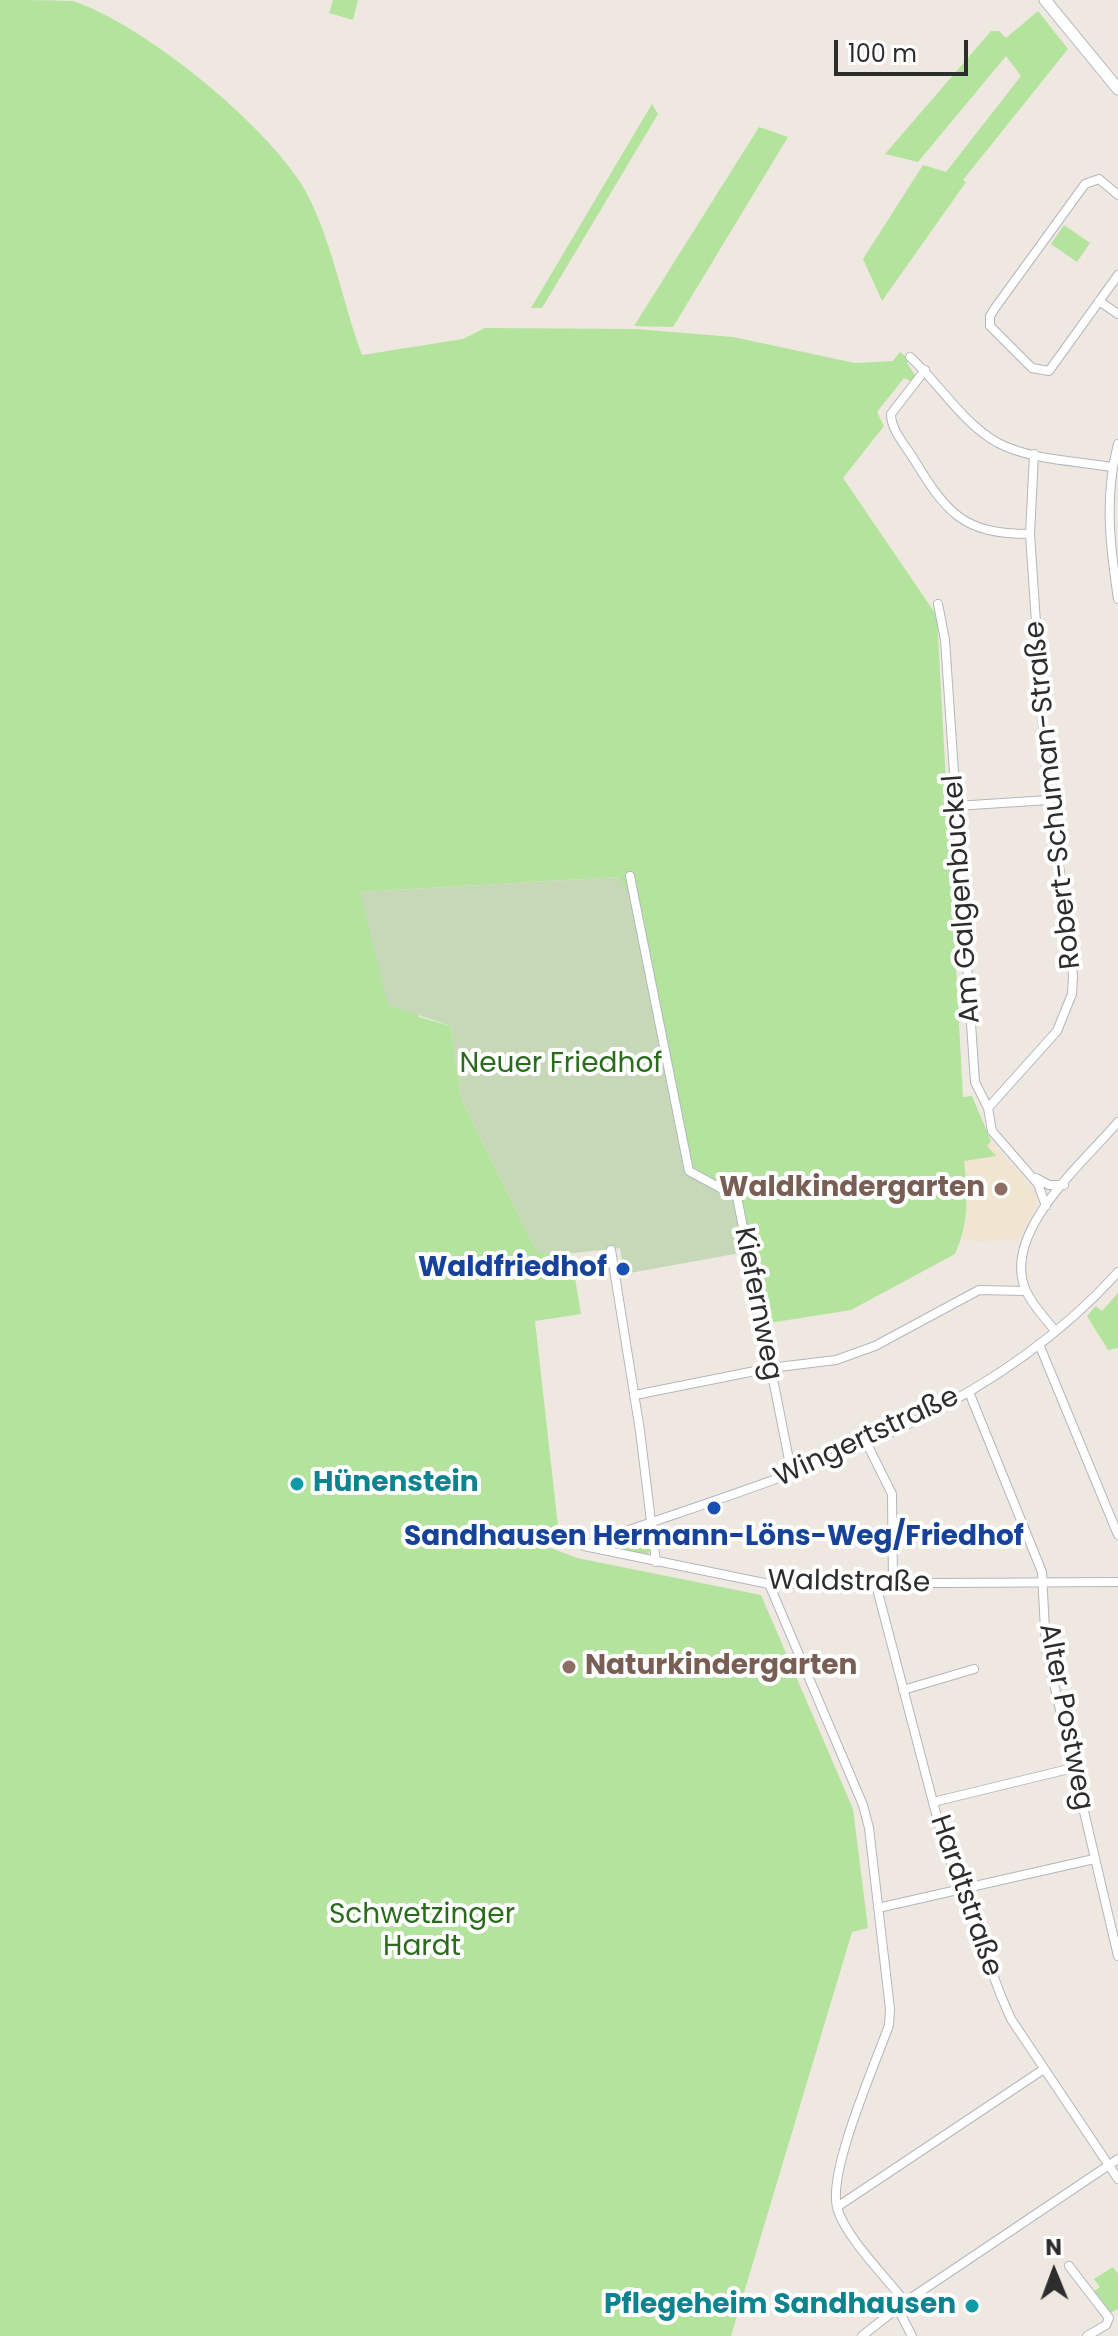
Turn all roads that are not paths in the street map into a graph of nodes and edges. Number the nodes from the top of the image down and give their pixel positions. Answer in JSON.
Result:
{"nodes":[{"id":1,"x":1045,"y":0,"type":"edge"},
{"id":2,"x":1118,"y":89,"type":"edge"},
{"id":3,"x":1118,"y":195,"type":"edge"},
{"id":4,"x":1118,"y":275,"type":"edge"},
{"id":5,"x":1099,"y":301,"type":"junction"},
{"id":6,"x":1118,"y":314,"type":"edge"},
{"id":7,"x":910,"y":357,"type":"dead end"},
{"id":8,"x":925,"y":370,"type":"junction"},
{"id":9,"x":1118,"y":444,"type":"edge"},
{"id":10,"x":1034,"y":454,"type":"junction"},
{"id":11,"x":1112,"y":467,"type":"junction"},
{"id":12,"x":1030,"y":534,"type":"junction"},
{"id":13,"x":1118,"y":599,"type":"edge"},
{"id":14,"x":938,"y":604,"type":"dead end"},
{"id":15,"x":1048,"y":800,"type":"junction"},
{"id":16,"x":956,"y":806,"type":"junction"},
{"id":17,"x":630,"y":876,"type":"dead end"},
{"id":18,"x":988,"y":1108,"type":"junction"},
{"id":19,"x":1118,"y":1122,"type":"edge"},
{"id":20,"x":1032,"y":1176,"type":"junction"},
{"id":21,"x":1064,"y":1185,"type":"junction"},
{"id":22,"x":1046,"y":1206,"type":"junction"},
{"id":23,"x":611,"y":1250,"type":"dead end"},
{"id":24,"x":1118,"y":1272,"type":"edge"},
{"id":25,"x":1026,"y":1291,"type":"junction"},
{"id":26,"x":1055,"y":1331,"type":"junction"},
{"id":27,"x":1039,"y":1344,"type":"junction"},
{"id":28,"x":770,"y":1368,"type":"junction"},
{"id":29,"x":969,"y":1392,"type":"junction"},
{"id":30,"x":635,"y":1395,"type":"junction"},
{"id":31,"x":867,"y":1444,"type":"junction"},
{"id":32,"x":792,"y":1475,"type":"junction"},
{"id":33,"x":653,"y":1522,"type":"junction"},
{"id":34,"x":1118,"y":1535,"type":"edge"},
{"id":35,"x":584,"y":1546,"type":"joint"},
{"id":36,"x":656,"y":1562,"type":"junction"},
{"id":37,"x":1118,"y":1582,"type":"edge"},
{"id":38,"x":769,"y":1584,"type":"junction"},
{"id":39,"x":1043,"y":1584,"type":"junction"},
{"id":40,"x":876,"y":1585,"type":"junction"},
{"id":41,"x":893,"y":1585,"type":"junction"},
{"id":42,"x":974,"y":1669,"type":"dead end"},
{"id":43,"x":903,"y":1690,"type":"junction"},
{"id":44,"x":1073,"y":1768,"type":"junction"},
{"id":45,"x":933,"y":1802,"type":"junction"},
{"id":46,"x":1094,"y":1859,"type":"junction"},
{"id":47,"x":960,"y":1890,"type":"junction"},
{"id":48,"x":878,"y":1908,"type":"junction"},
{"id":49,"x":1118,"y":1912,"type":"edge"},
{"id":50,"x":1108,"y":1916,"type":"junction"},
{"id":51,"x":1118,"y":1956,"type":"edge"},
{"id":52,"x":1044,"y":2069,"type":"junction"},
{"id":53,"x":1118,"y":2159,"type":"edge"},
{"id":54,"x":1108,"y":2166,"type":"junction"},
{"id":55,"x":1118,"y":2179,"type":"edge"},
{"id":56,"x":837,"y":2207,"type":"junction"},
{"id":57,"x":1069,"y":2266,"type":"dead end"},
{"id":58,"x":902,"y":2306,"type":"junction"},
{"id":59,"x":862,"y":2336,"type":"edge"},
{"id":60,"x":912,"y":2336,"type":"edge"},
{"id":61,"x":1087,"y":2336,"type":"edge"}],
"edges":[{"from":1,"to":2,"type":"street"},
{"from":3,"to":5,"type":"street"},
{"from":4,"to":5,"type":"street"},
{"from":5,"to":6,"type":"street"},
{"from":7,"to":8,"type":"street"},
{"from":8,"to":10,"type":"street"},
{"from":8,"to":12,"type":"street"},
{"from":9,"to":11,"type":"street"},
{"from":10,"to":11,"type":"street"},
{"from":10,"to":12,"type":"street","name":"Robert-Schuman-Straße"},
{"from":11,"to":13,"type":"street"},
{"from":12,"to":15,"type":"street","name":"Robert-Schuman-Straße"},
{"from":14,"to":16,"type":"street","name":"Am Galgenbuckel"},
{"from":15,"to":16,"type":"street"},
{"from":15,"to":18,"type":"street","name":"Robert-Schuman-Straße"},
{"from":16,"to":18,"type":"street","name":"Am Galgenbuckel"},
{"from":17,"to":28,"type":"street","name":"Kiefernweg"},
{"from":18,"to":20,"type":"street","name":"Am Galgenbuckel"},
{"from":19,"to":21,"type":"street"},
{"from":20,"to":21,"type":"street"},
{"from":20,"to":22,"type":"street","name":"Am Galgenbuckel"},
{"from":21,"to":22,"type":"street"},
{"from":22,"to":25,"type":"street"},
{"from":23,"to":30,"type":"street"},
{"from":24,"to":26,"type":"street","name":"Wingertstraße"},
{"from":25,"to":26,"type":"street"},
{"from":25,"to":28,"type":"street"},
{"from":26,"to":27,"type":"street","name":"Wingertstraße"},
{"from":27,"to":29,"type":"street","name":"Wingertstraße"},
{"from":27,"to":34,"type":"street"},
{"from":28,"to":30,"type":"street"},
{"from":28,"to":32,"type":"street","name":"Kiefernweg"},
{"from":29,"to":31,"type":"street","name":"Wingertstraße"},
{"from":29,"to":39,"type":"street","name":"Alter Postweg"},
{"from":30,"to":33,"type":"street"},
{"from":31,"to":32,"type":"street","name":"Wingertstraße"},
{"from":31,"to":41,"type":"street"},
{"from":32,"to":33,"type":"street","name":"Wingertstraße"},
{"from":33,"to":35,"type":"street","name":"Wingertstraße"},
{"from":33,"to":36,"type":"street"},
{"from":35,"to":36,"type":"street","name":"Waldstraße"},
{"from":36,"to":38,"type":"street","name":"Waldstraße"},
{"from":37,"to":39,"type":"street","name":"Waldstraße"},
{"from":38,"to":40,"type":"street","name":"Waldstraße"},
{"from":38,"to":48,"type":"street"},
{"from":39,"to":41,"type":"street","name":"Waldstraße"},
{"from":39,"to":44,"type":"street","name":"Alter Postweg"},
{"from":40,"to":41,"type":"street","name":"Waldstraße"},
{"from":40,"to":43,"type":"street","name":"Hardtstraße"},
{"from":42,"to":43,"type":"street"},
{"from":43,"to":45,"type":"street","name":"Hardtstraße"},
{"from":44,"to":45,"type":"street"},
{"from":44,"to":46,"type":"street","name":"Alter Postweg"},
{"from":45,"to":47,"type":"street","name":"Hardtstraße"},
{"from":46,"to":47,"type":"street"},
{"from":46,"to":50,"type":"street","name":"Alter Postweg"},
{"from":47,"to":48,"type":"street"},
{"from":47,"to":52,"type":"street","name":"Hardtstraße"},
{"from":48,"to":56,"type":"street"},
{"from":49,"to":50,"type":"street"},
{"from":50,"to":51,"type":"street","name":"Alter Postweg"},
{"from":52,"to":54,"type":"street","name":"Hardtstraße"},
{"from":52,"to":56,"type":"street"},
{"from":53,"to":54,"type":"street"},
{"from":54,"to":55,"type":"street","name":"Hardtstraße"},
{"from":54,"to":58,"type":"street"},
{"from":56,"to":58,"type":"street"},
{"from":57,"to":61,"type":"street"},
{"from":58,"to":59,"type":"street"},
{"from":58,"to":60,"type":"street"}]}
